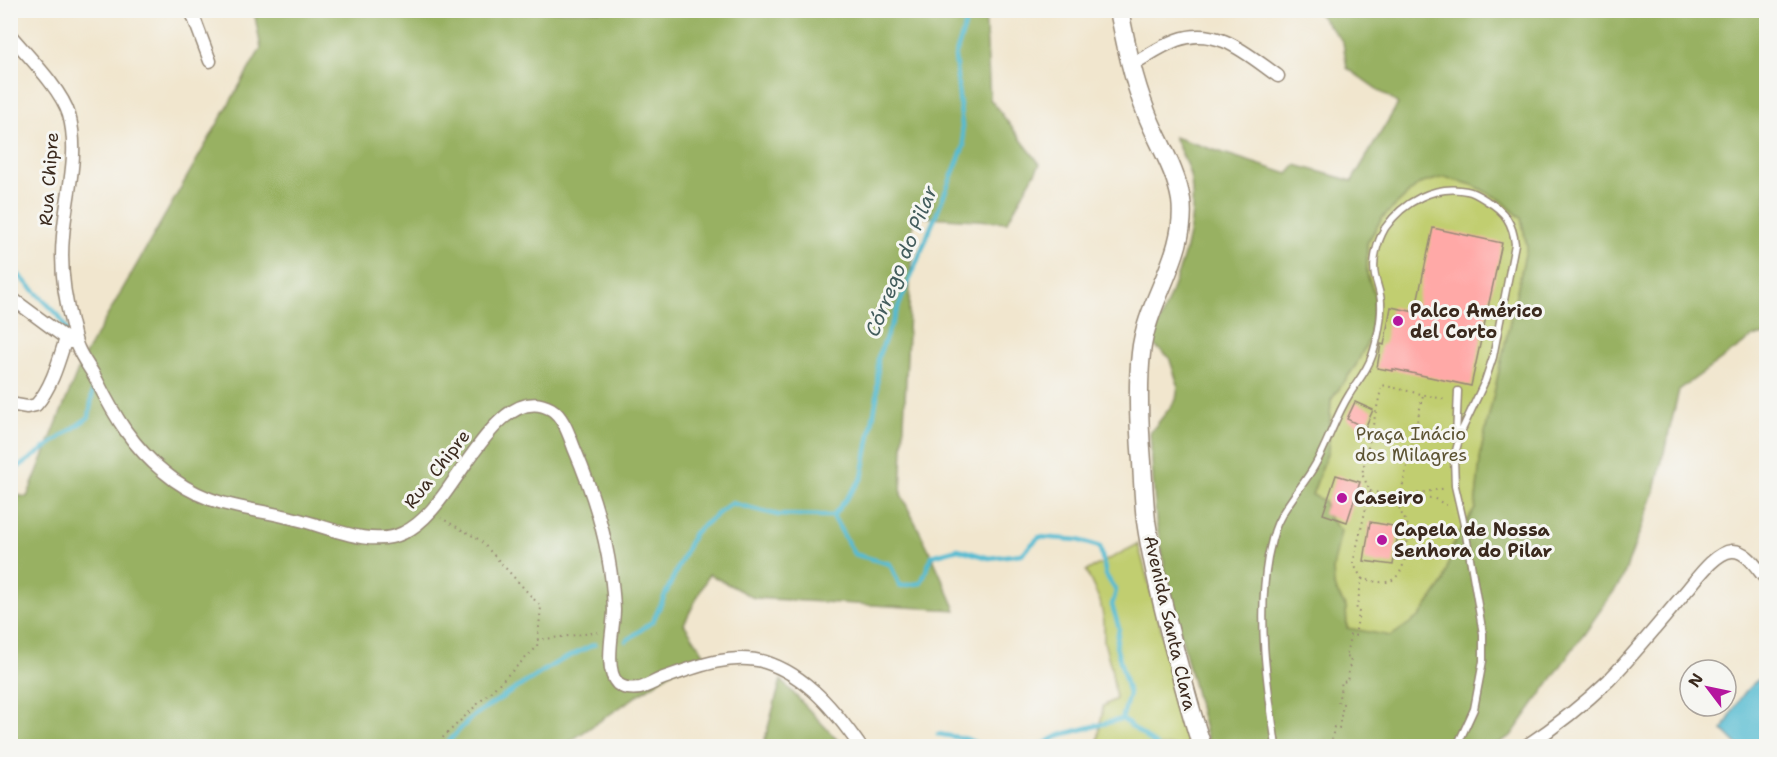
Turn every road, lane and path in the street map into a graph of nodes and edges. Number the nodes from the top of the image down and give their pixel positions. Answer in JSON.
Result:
{"nodes":[{"id":1,"x":191,"y":10,"type":"edge"},
{"id":2,"x":1119,"y":10,"type":"edge"},
{"id":3,"x":10,"y":35,"type":"edge"},
{"id":4,"x":210,"y":61,"type":"dead end"},
{"id":5,"x":1131,"y":66,"type":"junction"},
{"id":6,"x":1278,"y":76,"type":"dead end"},
{"id":7,"x":10,"y":297,"type":"edge"},
{"id":8,"x":66,"y":338,"type":"junction"},
{"id":9,"x":78,"y":349,"type":"junction"},
{"id":10,"x":1458,"y":391,"type":"dead end"},
{"id":11,"x":1424,"y":394,"type":"junction"},
{"id":12,"x":1458,"y":402,"type":"junction"},
{"id":13,"x":10,"y":404,"type":"edge"},
{"id":14,"x":1456,"y":447,"type":"junction"},
{"id":15,"x":1455,"y":486,"type":"junction"},
{"id":16,"x":1370,"y":491,"type":"junction"},
{"id":17,"x":1400,"y":497,"type":"junction"},
{"id":18,"x":429,"y":511,"type":"junction"},
{"id":19,"x":1462,"y":517,"type":"junction"},
{"id":20,"x":1362,"y":579,"type":"junction"},
{"id":21,"x":1767,"y":579,"type":"edge"},
{"id":22,"x":612,"y":630,"type":"junction"},
{"id":23,"x":537,"y":640,"type":"junction"},
{"id":24,"x":434,"y":747,"type":"edge"},
{"id":25,"x":860,"y":747,"type":"edge"},
{"id":26,"x":1202,"y":747,"type":"edge"},
{"id":27,"x":1276,"y":747,"type":"edge"},
{"id":28,"x":1331,"y":747,"type":"edge"},
{"id":29,"x":1457,"y":747,"type":"edge"},
{"id":30,"x":1526,"y":747,"type":"edge"}],
"edges":[{"from":1,"to":4,"type":"street"},
{"from":2,"to":5,"type":"street","name":"Avenida Santa Clara"},
{"from":3,"to":9,"type":"street","name":"Rua Chipre"},
{"from":5,"to":6,"type":"street"},
{"from":5,"to":26,"type":"street","name":"Avenida Santa Clara"},
{"from":7,"to":8,"type":"street"},
{"from":8,"to":9,"type":"street"},
{"from":8,"to":13,"type":"street"},
{"from":9,"to":18,"type":"street","name":"Rua Chipre"},
{"from":10,"to":12,"type":"lane"},
{"from":11,"to":12,"type":"path"},
{"from":11,"to":16,"type":"path"},
{"from":11,"to":17,"type":"path"},
{"from":12,"to":14,"type":"lane"},
{"from":14,"to":15,"type":"lane"},
{"from":14,"to":27,"type":"lane"},
{"from":15,"to":17,"type":"path"},
{"from":15,"to":19,"type":"lane"},
{"from":16,"to":17,"type":"path"},
{"from":16,"to":20,"type":"path"},
{"from":17,"to":19,"type":"path"},
{"from":17,"to":20,"type":"path"},
{"from":18,"to":22,"type":"street","name":"Rua Chipre"},
{"from":18,"to":23,"type":"path"},
{"from":19,"to":29,"type":"lane"},
{"from":20,"to":28,"type":"path"},
{"from":21,"to":30,"type":"street"},
{"from":22,"to":23,"type":"path"},
{"from":22,"to":25,"type":"street","name":"Rua Chipre"},
{"from":23,"to":24,"type":"path"}]}
